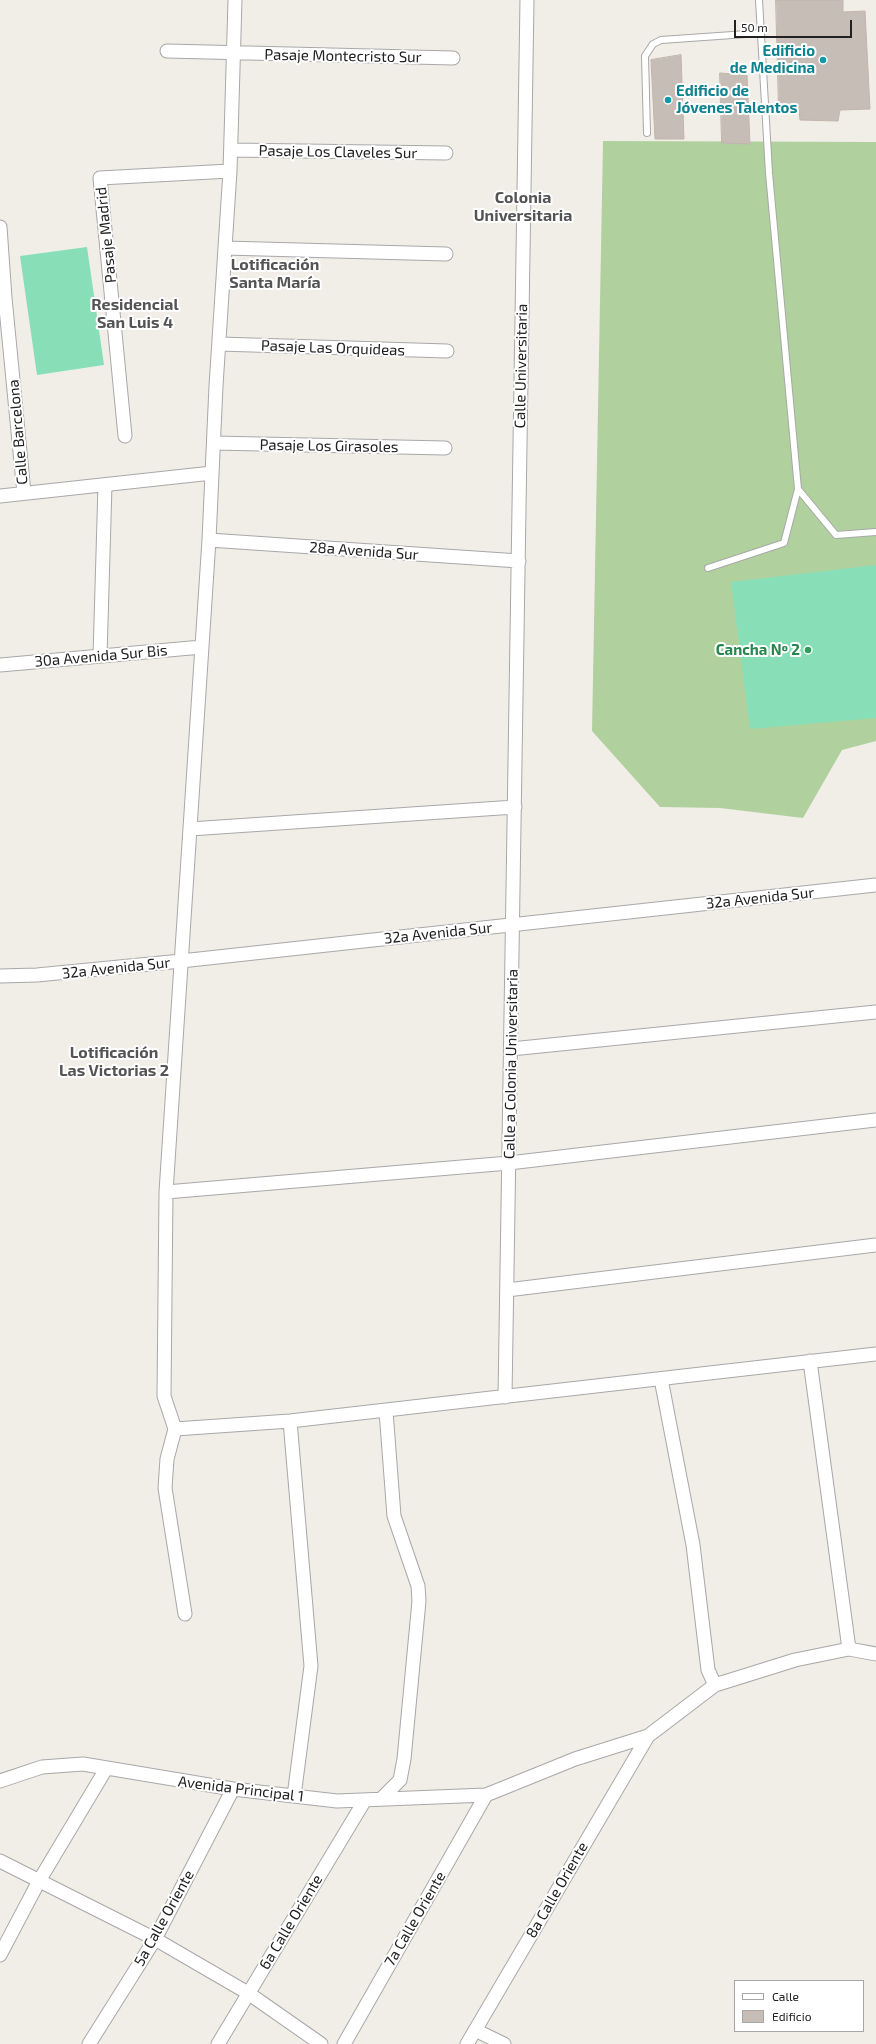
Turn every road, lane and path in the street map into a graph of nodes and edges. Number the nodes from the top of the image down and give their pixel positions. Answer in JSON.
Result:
{"nodes":[{"id":1,"x":235,"y":0,"type":"edge"},
{"id":2,"x":527,"y":0,"type":"edge"},
{"id":3,"x":759,"y":0,"type":"edge"},
{"id":4,"x":761,"y":33,"type":"junction"},
{"id":5,"x":167,"y":51,"type":"dead end"},
{"id":6,"x":234,"y":54,"type":"junction"},
{"id":7,"x":453,"y":58,"type":"dead end"},
{"id":8,"x":647,"y":133,"type":"dead end"},
{"id":9,"x":231,"y":150,"type":"junction"},
{"id":10,"x":446,"y":153,"type":"dead end"},
{"id":11,"x":230,"y":171,"type":"junction"},
{"id":12,"x":0,"y":227,"type":"edge"},
{"id":13,"x":225,"y":248,"type":"junction"},
{"id":14,"x":446,"y":254,"type":"dead end"},
{"id":15,"x":219,"y":344,"type":"junction"},
{"id":16,"x":5,"y":349,"type":"edge"},
{"id":17,"x":446,"y":351,"type":"dead end"},
{"id":18,"x":125,"y":436,"type":"dead end"},
{"id":19,"x":214,"y":443,"type":"junction"},
{"id":20,"x":445,"y":448,"type":"dead end"},
{"id":21,"x":212,"y":473,"type":"junction"},
{"id":22,"x":105,"y":485,"type":"junction"},
{"id":23,"x":798,"y":489,"type":"junction"},
{"id":24,"x":24,"y":493,"type":"junction"},
{"id":25,"x":0,"y":496,"type":"edge"},
{"id":26,"x":876,"y":532,"type":"edge"},
{"id":27,"x":209,"y":540,"type":"junction"},
{"id":28,"x":518,"y":561,"type":"junction"},
{"id":29,"x":708,"y":568,"type":"dead end"},
{"id":30,"x":202,"y":647,"type":"junction"},
{"id":31,"x":100,"y":656,"type":"junction"},
{"id":32,"x":0,"y":665,"type":"edge"},
{"id":33,"x":516,"y":732,"type":"joint"},
{"id":34,"x":515,"y":807,"type":"junction"},
{"id":35,"x":190,"y":829,"type":"junction"},
{"id":36,"x":876,"y":885,"type":"edge"},
{"id":37,"x":513,"y":924,"type":"junction"},
{"id":38,"x":181,"y":961,"type":"junction"},
{"id":39,"x":0,"y":976,"type":"edge"},
{"id":40,"x":876,"y":1012,"type":"edge"},
{"id":41,"x":511,"y":1049,"type":"junction"},
{"id":42,"x":876,"y":1120,"type":"edge"},
{"id":43,"x":509,"y":1163,"type":"junction"},
{"id":44,"x":166,"y":1192,"type":"junction"},
{"id":45,"x":876,"y":1245,"type":"edge"},
{"id":46,"x":507,"y":1290,"type":"junction"},
{"id":47,"x":876,"y":1354,"type":"edge"},
{"id":48,"x":810,"y":1362,"type":"junction"},
{"id":49,"x":661,"y":1379,"type":"junction"},
{"id":50,"x":505,"y":1396,"type":"junction"},
{"id":51,"x":386,"y":1410,"type":"junction"},
{"id":52,"x":290,"y":1422,"type":"junction"},
{"id":53,"x":175,"y":1429,"type":"junction"},
{"id":54,"x":185,"y":1614,"type":"dead end"},
{"id":55,"x":849,"y":1649,"type":"junction"},
{"id":56,"x":876,"y":1654,"type":"edge"},
{"id":57,"x":715,"y":1685,"type":"junction"},
{"id":58,"x":648,"y":1736,"type":"junction"},
{"id":59,"x":106,"y":1769,"type":"junction"},
{"id":60,"x":0,"y":1781,"type":"edge"},
{"id":61,"x":233,"y":1789,"type":"junction"},
{"id":62,"x":486,"y":1795,"type":"junction"},
{"id":63,"x":294,"y":1796,"type":"junction"},
{"id":64,"x":381,"y":1799,"type":"junction"},
{"id":65,"x":365,"y":1800,"type":"junction"},
{"id":66,"x":0,"y":1860,"type":"edge"},
{"id":67,"x":39,"y":1881,"type":"junction"},
{"id":68,"x":155,"y":1939,"type":"junction"},
{"id":69,"x":0,"y":1955,"type":"edge"},
{"id":70,"x":248,"y":1993,"type":"junction"},
{"id":71,"x":475,"y":2030,"type":"junction"},
{"id":72,"x":90,"y":2044,"type":"edge"},
{"id":73,"x":218,"y":2044,"type":"edge"},
{"id":74,"x":321,"y":2044,"type":"edge"},
{"id":75,"x":344,"y":2044,"type":"edge"},
{"id":76,"x":467,"y":2044,"type":"edge"},
{"id":77,"x":504,"y":2044,"type":"edge"}],
"edges":[{"from":1,"to":6,"type":"street"},
{"from":2,"to":28,"type":"street","name":"Calle Universitaria"},
{"from":3,"to":4,"type":"lane"},
{"from":4,"to":8,"type":"lane"},
{"from":4,"to":23,"type":"lane"},
{"from":5,"to":6,"type":"street","name":"Pasaje Montecristo Sur"},
{"from":6,"to":7,"type":"street","name":"Pasaje Montecristo Sur"},
{"from":6,"to":9,"type":"street"},
{"from":9,"to":10,"type":"street","name":"Pasaje Los Claveles Sur"},
{"from":9,"to":11,"type":"street"},
{"from":11,"to":13,"type":"street"},
{"from":11,"to":18,"type":"street","name":"Pasaje Madrid"},
{"from":12,"to":16,"type":"street","name":"Calle Barcelona"},
{"from":13,"to":14,"type":"street"},
{"from":13,"to":15,"type":"street"},
{"from":15,"to":17,"type":"street","name":"Pasaje Las Orquideas"},
{"from":15,"to":19,"type":"street"},
{"from":16,"to":24,"type":"street","name":"Calle Barcelona"},
{"from":19,"to":20,"type":"street","name":"Pasaje Los Girasoles"},
{"from":19,"to":21,"type":"street"},
{"from":21,"to":22,"type":"street"},
{"from":21,"to":27,"type":"street"},
{"from":22,"to":24,"type":"street"},
{"from":22,"to":31,"type":"street"},
{"from":23,"to":26,"type":"lane"},
{"from":23,"to":29,"type":"lane"},
{"from":24,"to":25,"type":"street"},
{"from":27,"to":28,"type":"street","name":"28a Avenida Sur"},
{"from":27,"to":30,"type":"street"},
{"from":28,"to":33,"type":"street","name":"Calle Universitaria"},
{"from":30,"to":31,"type":"street","name":"30a Avenida Sur Bis"},
{"from":30,"to":35,"type":"street"},
{"from":31,"to":32,"type":"street","name":"30a Avenida Sur Bis"},
{"from":33,"to":34,"type":"street","name":"Calle a Colonia Universitaria"},
{"from":34,"to":35,"type":"street"},
{"from":34,"to":37,"type":"street","name":"Calle a Colonia Universitaria"},
{"from":35,"to":38,"type":"street"},
{"from":36,"to":37,"type":"street","name":"32a Avenida Sur"},
{"from":37,"to":38,"type":"street","name":"32a Avenida Sur"},
{"from":37,"to":41,"type":"street","name":"Calle a Colonia Universitaria"},
{"from":38,"to":39,"type":"street","name":"32a Avenida Sur"},
{"from":38,"to":44,"type":"street"},
{"from":40,"to":41,"type":"street"},
{"from":41,"to":43,"type":"street","name":"Calle a Colonia Universitaria"},
{"from":42,"to":43,"type":"street"},
{"from":43,"to":44,"type":"street"},
{"from":43,"to":46,"type":"street","name":"Calle a Colonia Universitaria"},
{"from":44,"to":53,"type":"street"},
{"from":45,"to":46,"type":"street"},
{"from":46,"to":50,"type":"street","name":"Calle a Colonia Universitaria"},
{"from":47,"to":48,"type":"street"},
{"from":48,"to":49,"type":"street"},
{"from":48,"to":55,"type":"street"},
{"from":49,"to":50,"type":"street"},
{"from":49,"to":57,"type":"street"},
{"from":50,"to":51,"type":"street"},
{"from":51,"to":52,"type":"street"},
{"from":51,"to":64,"type":"street"},
{"from":52,"to":53,"type":"street"},
{"from":52,"to":63,"type":"street"},
{"from":53,"to":54,"type":"street"},
{"from":55,"to":56,"type":"street"},
{"from":55,"to":57,"type":"street"},
{"from":57,"to":58,"type":"street"},
{"from":58,"to":62,"type":"street","name":"Avenida Principal 1"},
{"from":58,"to":71,"type":"street","name":"8a Calle Oriente"},
{"from":59,"to":60,"type":"street","name":"Avenida Principal 1"},
{"from":59,"to":61,"type":"street","name":"Avenida Principal 1"},
{"from":59,"to":67,"type":"street"},
{"from":61,"to":63,"type":"street","name":"Avenida Principal 1"},
{"from":61,"to":68,"type":"street","name":"5a Calle Oriente"},
{"from":62,"to":64,"type":"street","name":"Avenida Principal 1"},
{"from":62,"to":75,"type":"street","name":"7a Calle Oriente"},
{"from":63,"to":65,"type":"street","name":"Avenida Principal 1"},
{"from":64,"to":65,"type":"street","name":"Avenida Principal 1"},
{"from":65,"to":70,"type":"street","name":"6a Calle Oriente"},
{"from":66,"to":67,"type":"street"},
{"from":67,"to":68,"type":"street"},
{"from":67,"to":69,"type":"street"},
{"from":68,"to":70,"type":"street"},
{"from":68,"to":72,"type":"street","name":"5a Calle Oriente"},
{"from":70,"to":73,"type":"street","name":"6a Calle Oriente"},
{"from":70,"to":74,"type":"street"},
{"from":71,"to":76,"type":"street","name":"8a Calle Oriente"},
{"from":71,"to":77,"type":"street"}]}
